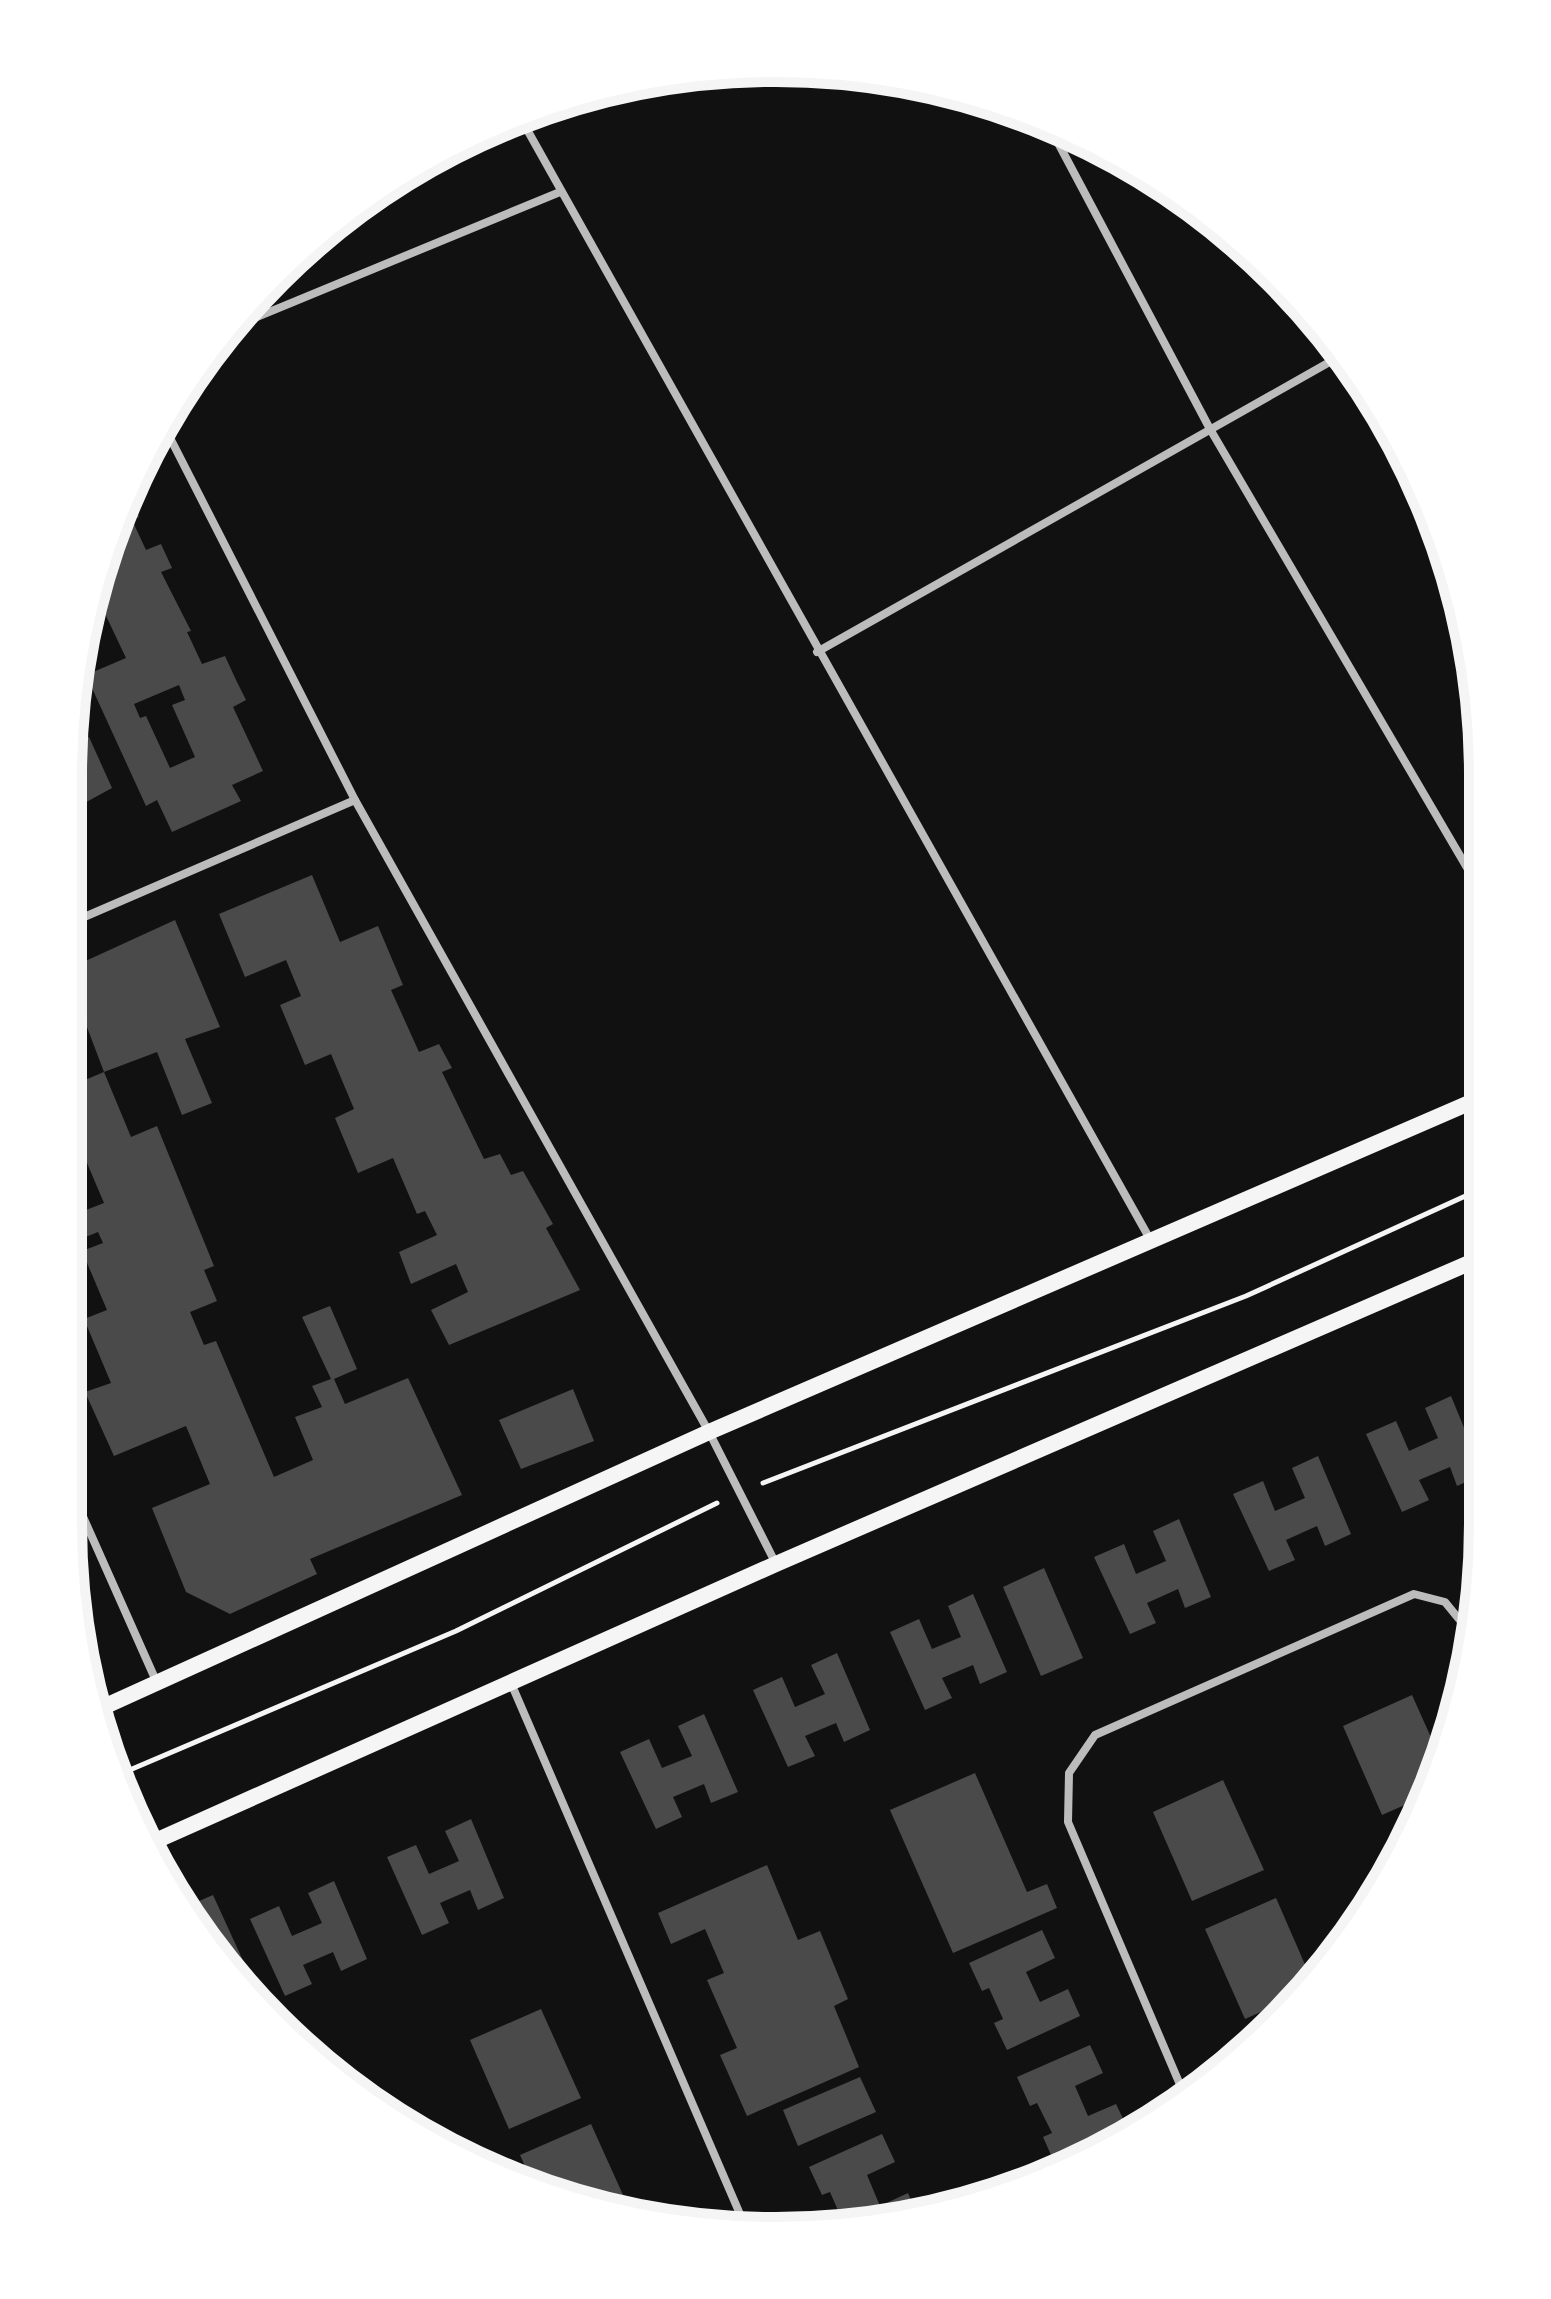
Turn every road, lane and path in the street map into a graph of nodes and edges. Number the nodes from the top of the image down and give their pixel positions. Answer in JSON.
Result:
{"nodes":[{"id":1,"x":526,"y":129,"type":"edge"},
{"id":2,"x":1058,"y":143,"type":"edge"},
{"id":3,"x":560,"y":192,"type":"junction"},
{"id":4,"x":254,"y":318,"type":"edge"},
{"id":5,"x":1332,"y":361,"type":"edge"},
{"id":6,"x":1210,"y":429,"type":"junction"},
{"id":7,"x":170,"y":438,"type":"edge"},
{"id":8,"x":817,"y":652,"type":"junction"},
{"id":9,"x":355,"y":800,"type":"junction"},
{"id":10,"x":1469,"y":871,"type":"edge"},
{"id":11,"x":82,"y":918,"type":"edge"},
{"id":12,"x":1469,"y":1103,"type":"edge"},
{"id":13,"x":1469,"y":1194,"type":"edge"},
{"id":14,"x":1151,"y":1241,"type":"junction"},
{"id":15,"x":1469,"y":1263,"type":"edge"},
{"id":16,"x":709,"y":1432,"type":"junction"},
{"id":17,"x":740,"y":1492,"type":"junction"},
{"id":18,"x":82,"y":1514,"type":"edge"},
{"id":19,"x":776,"y":1564,"type":"junction"},
{"id":20,"x":1462,"y":1622,"type":"edge"},
{"id":21,"x":157,"y":1683,"type":"junction"},
{"id":22,"x":511,"y":1683,"type":"junction"},
{"id":23,"x":107,"y":1706,"type":"edge"},
{"id":24,"x":128,"y":1771,"type":"edge"},
{"id":25,"x":159,"y":1839,"type":"edge"},
{"id":26,"x":1181,"y":2086,"type":"edge"},
{"id":27,"x":741,"y":2216,"type":"edge"}],
"edges":[{"from":1,"to":3,"type":"street"},
{"from":2,"to":6,"type":"street"},
{"from":3,"to":4,"type":"street"},
{"from":3,"to":8,"type":"street"},
{"from":5,"to":6,"type":"street"},
{"from":6,"to":8,"type":"street"},
{"from":6,"to":10,"type":"street"},
{"from":7,"to":9,"type":"street"},
{"from":8,"to":14,"type":"street"},
{"from":9,"to":11,"type":"street"},
{"from":9,"to":16,"type":"street"},
{"from":12,"to":14,"type":"main road"},
{"from":13,"to":17,"type":"path"},
{"from":14,"to":16,"type":"main road"},
{"from":15,"to":19,"type":"main road"},
{"from":16,"to":17,"type":"street"},
{"from":16,"to":21,"type":"main road"},
{"from":17,"to":19,"type":"street"},
{"from":17,"to":24,"type":"path"},
{"from":18,"to":21,"type":"street"},
{"from":19,"to":22,"type":"main road"},
{"from":20,"to":26,"type":"street"},
{"from":21,"to":23,"type":"main road"},
{"from":22,"to":25,"type":"main road"},
{"from":22,"to":27,"type":"street"}]}
